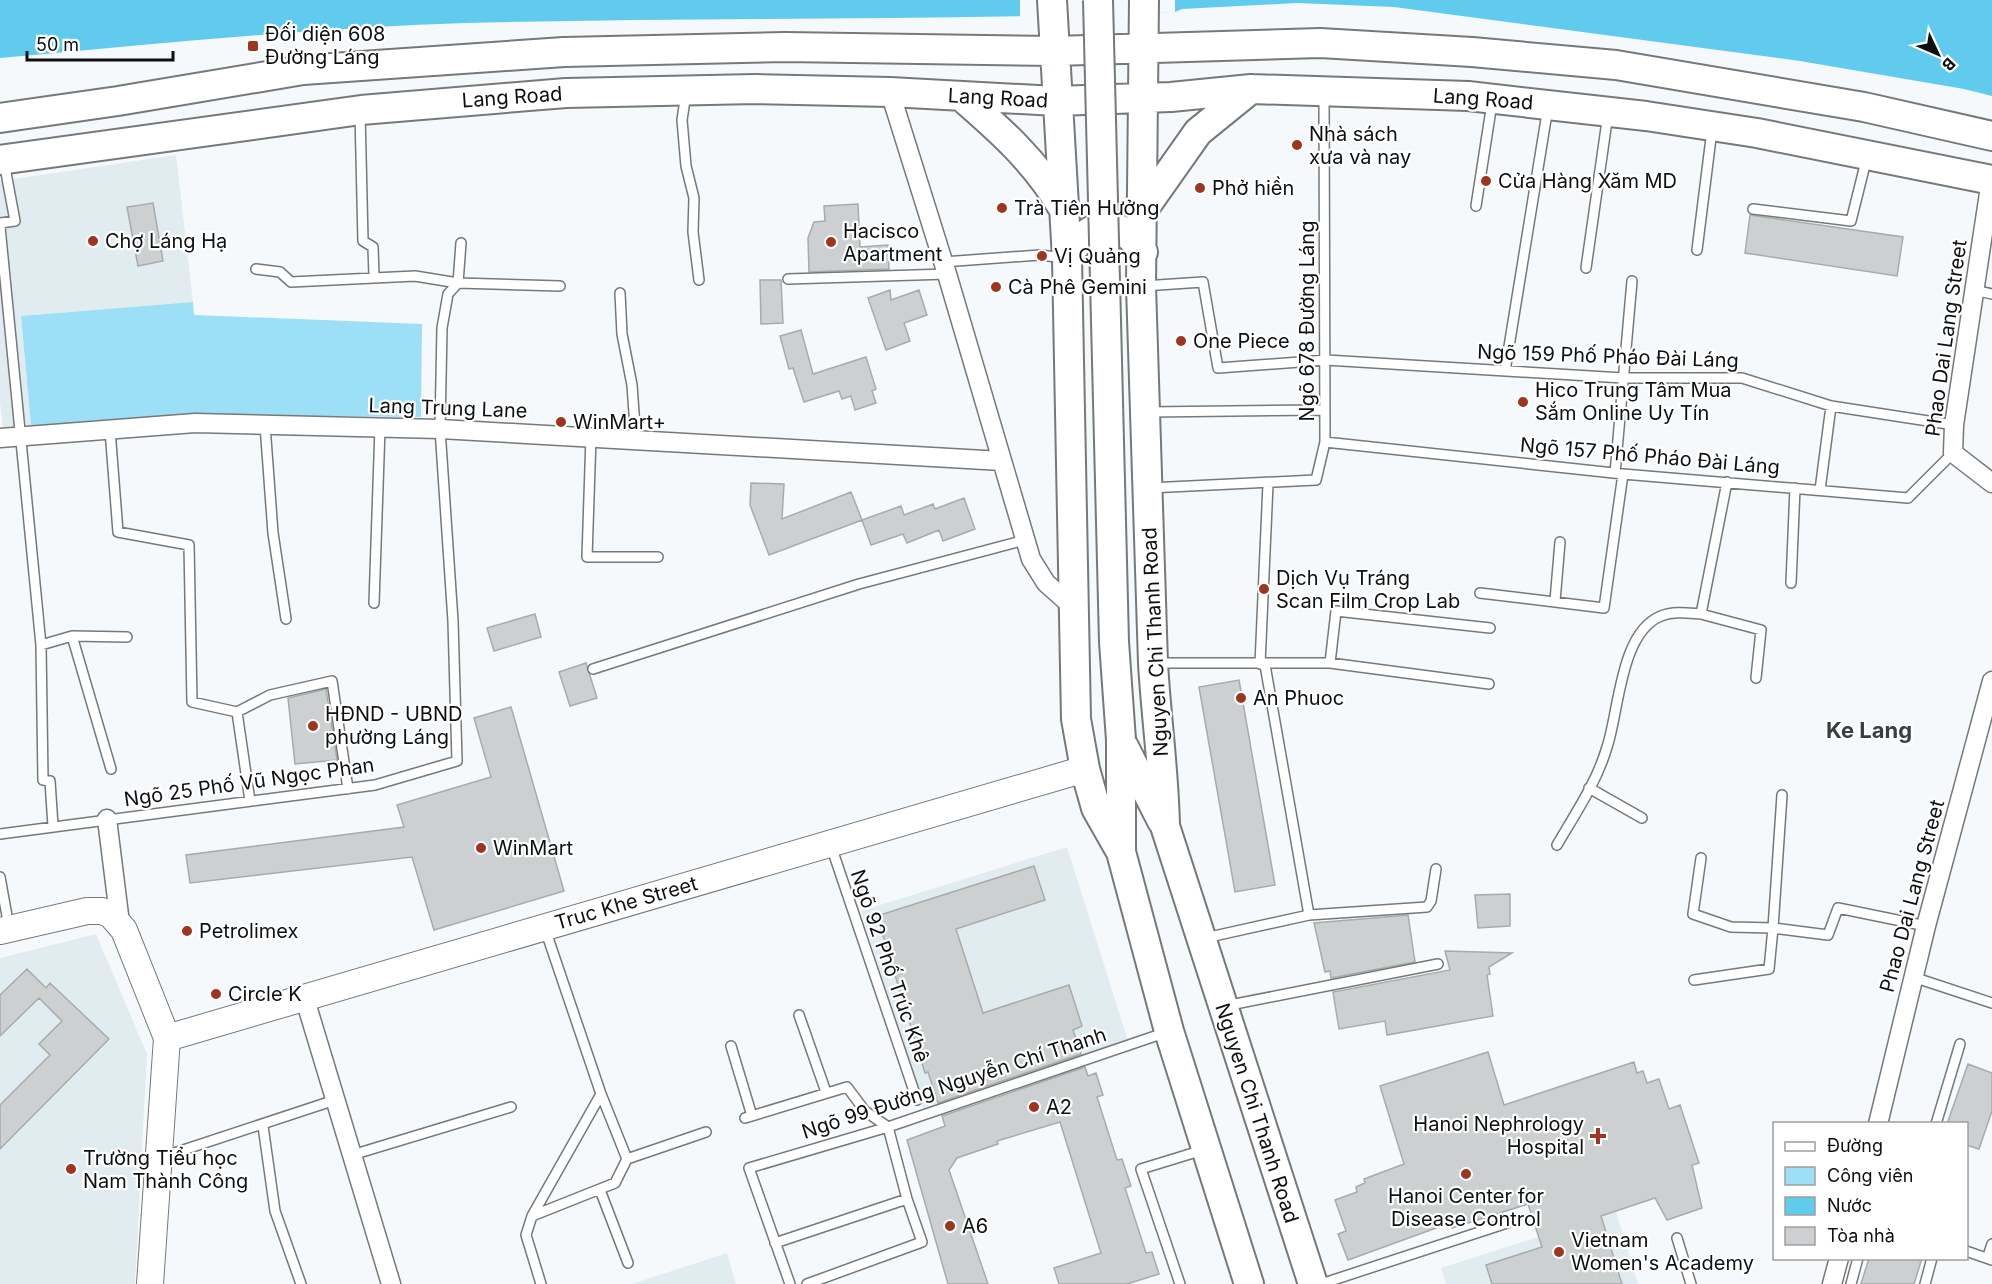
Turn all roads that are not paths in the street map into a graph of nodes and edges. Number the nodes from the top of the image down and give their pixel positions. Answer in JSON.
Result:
{"nodes":[{"id":1,"x":1098,"y":0,"type":"edge"},
{"id":2,"x":1144,"y":6,"type":"edge"},
{"id":3,"x":1052,"y":8,"type":"edge"},
{"id":4,"x":1144,"y":49,"type":"junction"},
{"id":5,"x":1054,"y":51,"type":"junction"},
{"id":6,"x":1473,"y":52,"type":"junction"},
{"id":7,"x":1251,"y":89,"type":"junction"},
{"id":8,"x":686,"y":90,"type":"junction"},
{"id":9,"x":1324,"y":91,"type":"junction"},
{"id":10,"x":890,"y":92,"type":"junction"},
{"id":11,"x":962,"y":97,"type":"junction"},
{"id":12,"x":1144,"y":97,"type":"junction"},
{"id":13,"x":1481,"y":97,"type":"junction"},
{"id":14,"x":1056,"y":101,"type":"junction"},
{"id":15,"x":1549,"y":105,"type":"junction"},
{"id":16,"x":360,"y":110,"type":"junction"},
{"id":17,"x":1608,"y":112,"type":"junction"},
{"id":18,"x":0,"y":118,"type":"edge"},
{"id":19,"x":1712,"y":125,"type":"junction"},
{"id":20,"x":1992,"y":136,"type":"edge"},
{"id":21,"x":1868,"y":155,"type":"junction"},
{"id":22,"x":2,"y":160,"type":"edge"},
{"id":23,"x":1991,"y":180,"type":"edge"},
{"id":24,"x":1476,"y":206,"type":"dead end"},
{"id":25,"x":1753,"y":209,"type":"dead end"},
{"id":26,"x":1143,"y":210,"type":"junction"},
{"id":27,"x":1065,"y":211,"type":"junction"},
{"id":28,"x":0,"y":225,"type":"edge"},
{"id":29,"x":461,"y":243,"type":"dead end"},
{"id":30,"x":1697,"y":250,"type":"dead end"},
{"id":31,"x":1143,"y":252,"type":"junction"},
{"id":32,"x":1068,"y":258,"type":"junction"},
{"id":33,"x":945,"y":268,"type":"junction"},
{"id":34,"x":1586,"y":268,"type":"dead end"},
{"id":35,"x":256,"y":269,"type":"dead end"},
{"id":36,"x":374,"y":276,"type":"junction"},
{"id":37,"x":788,"y":279,"type":"dead end"},
{"id":38,"x":699,"y":280,"type":"dead end"},
{"id":39,"x":1632,"y":281,"type":"dead end"},
{"id":40,"x":458,"y":283,"type":"junction"},
{"id":41,"x":560,"y":286,"type":"dead end"},
{"id":42,"x":1141,"y":286,"type":"junction"},
{"id":43,"x":1983,"y":292,"type":"edge"},
{"id":44,"x":620,"y":293,"type":"dead end"},
{"id":45,"x":1326,"y":360,"type":"junction"},
{"id":46,"x":1505,"y":371,"type":"junction"},
{"id":47,"x":1623,"y":378,"type":"junction"},
{"id":48,"x":1831,"y":406,"type":"junction"},
{"id":49,"x":1324,"y":410,"type":"junction"},
{"id":50,"x":1147,"y":412,"type":"junction"},
{"id":51,"x":1954,"y":424,"type":"junction"},
{"id":52,"x":265,"y":425,"type":"junction"},
{"id":53,"x":380,"y":428,"type":"junction"},
{"id":54,"x":440,"y":429,"type":"junction"},
{"id":55,"x":110,"y":430,"type":"junction"},
{"id":56,"x":20,"y":437,"type":"junction"},
{"id":57,"x":591,"y":437,"type":"junction"},
{"id":58,"x":0,"y":438,"type":"edge"},
{"id":59,"x":636,"y":441,"type":"junction"},
{"id":60,"x":1325,"y":442,"type":"junction"},
{"id":61,"x":1953,"y":453,"type":"junction"},
{"id":62,"x":1002,"y":461,"type":"junction"},
{"id":63,"x":1619,"y":474,"type":"junction"},
{"id":64,"x":1727,"y":482,"type":"junction"},
{"id":65,"x":1992,"y":483,"type":"edge"},
{"id":66,"x":1268,"y":484,"type":"junction"},
{"id":67,"x":1795,"y":488,"type":"junction"},
{"id":68,"x":1147,"y":489,"type":"junction"},
{"id":69,"x":1820,"y":490,"type":"junction"},
{"id":70,"x":1025,"y":540,"type":"junction"},
{"id":71,"x":1560,"y":542,"type":"dead end"},
{"id":72,"x":658,"y":557,"type":"dead end"},
{"id":73,"x":1791,"y":584,"type":"dead end"},
{"id":74,"x":1480,"y":593,"type":"dead end"},
{"id":75,"x":1555,"y":600,"type":"junction"},
{"id":76,"x":374,"y":603,"type":"dead end"},
{"id":77,"x":1073,"y":607,"type":"junction"},
{"id":78,"x":1701,"y":614,"type":"junction"},
{"id":79,"x":286,"y":620,"type":"dead end"},
{"id":80,"x":1490,"y":628,"type":"dead end"},
{"id":81,"x":72,"y":636,"type":"junction"},
{"id":82,"x":127,"y":637,"type":"dead end"},
{"id":83,"x":41,"y":645,"type":"junction"},
{"id":84,"x":1153,"y":663,"type":"junction"},
{"id":85,"x":1330,"y":663,"type":"junction"},
{"id":86,"x":1262,"y":665,"type":"junction"},
{"id":87,"x":593,"y":669,"type":"dead end"},
{"id":88,"x":1756,"y":678,"type":"dead end"},
{"id":89,"x":1992,"y":681,"type":"edge"},
{"id":90,"x":1489,"y":684,"type":"dead end"},
{"id":91,"x":237,"y":712,"type":"junction"},
{"id":92,"x":1121,"y":740,"type":"junction"},
{"id":93,"x":111,"y":769,"type":"dead end"},
{"id":94,"x":1085,"y":769,"type":"junction"},
{"id":95,"x":1589,"y":788,"type":"junction"},
{"id":96,"x":348,"y":789,"type":"junction"},
{"id":97,"x":1782,"y":795,"type":"dead end"},
{"id":98,"x":250,"y":801,"type":"junction"},
{"id":99,"x":107,"y":819,"type":"junction"},
{"id":100,"x":1642,"y":819,"type":"dead end"},
{"id":101,"x":1165,"y":825,"type":"junction"},
{"id":102,"x":53,"y":826,"type":"junction"},
{"id":103,"x":0,"y":834,"type":"edge"},
{"id":104,"x":830,"y":844,"type":"junction"},
{"id":105,"x":1557,"y":845,"type":"dead end"},
{"id":106,"x":1121,"y":852,"type":"junction"},
{"id":107,"x":1701,"y":858,"type":"dead end"},
{"id":108,"x":1436,"y":868,"type":"dead end"},
{"id":109,"x":0,"y":878,"type":"edge"},
{"id":110,"x":1309,"y":915,"type":"junction"},
{"id":111,"x":120,"y":923,"type":"junction"},
{"id":112,"x":1926,"y":926,"type":"junction"},
{"id":113,"x":544,"y":927,"type":"junction"},
{"id":114,"x":1773,"y":928,"type":"junction"},
{"id":115,"x":5,"y":930,"type":"edge"},
{"id":116,"x":1200,"y":939,"type":"junction"},
{"id":117,"x":1438,"y":964,"type":"dead end"},
{"id":118,"x":1913,"y":977,"type":"junction"},
{"id":119,"x":1694,"y":980,"type":"dead end"},
{"id":120,"x":304,"y":996,"type":"junction"},
{"id":121,"x":1992,"y":1003,"type":"edge"},
{"id":122,"x":1223,"y":1006,"type":"junction"},
{"id":123,"x":799,"y":1015,"type":"dead end"},
{"id":124,"x":1169,"y":1031,"type":"junction"},
{"id":125,"x":167,"y":1038,"type":"junction"},
{"id":126,"x":1960,"y":1044,"type":"dead end"},
{"id":127,"x":731,"y":1046,"type":"dead end"},
{"id":128,"x":825,"y":1092,"type":"junction"},
{"id":129,"x":601,"y":1094,"type":"junction"},
{"id":130,"x":335,"y":1100,"type":"junction"},
{"id":131,"x":917,"y":1100,"type":"dead end"},
{"id":132,"x":511,"y":1107,"type":"dead end"},
{"id":133,"x":1878,"y":1122,"type":"edge"},
{"id":134,"x":1937,"y":1122,"type":"edge"},
{"id":135,"x":263,"y":1126,"type":"junction"},
{"id":136,"x":888,"y":1127,"type":"junction"},
{"id":137,"x":706,"y":1132,"type":"dead end"},
{"id":138,"x":1205,"y":1149,"type":"junction"},
{"id":139,"x":352,"y":1155,"type":"junction"},
{"id":140,"x":157,"y":1159,"type":"junction"},
{"id":141,"x":627,"y":1159,"type":"junction"},
{"id":142,"x":600,"y":1190,"type":"junction"},
{"id":143,"x":907,"y":1199,"type":"junction"},
{"id":144,"x":532,"y":1216,"type":"junction"},
{"id":145,"x":1507,"y":1223,"type":"dead end"},
{"id":146,"x":1677,"y":1238,"type":"dead end"},
{"id":147,"x":775,"y":1243,"type":"junction"},
{"id":148,"x":1992,"y":1244,"type":"edge"},
{"id":149,"x":1968,"y":1252,"type":"edge"},
{"id":150,"x":1990,"y":1258,"type":"edge"},
{"id":151,"x":1838,"y":1260,"type":"edge"},
{"id":152,"x":1857,"y":1260,"type":"edge"},
{"id":153,"x":1931,"y":1260,"type":"edge"},
{"id":154,"x":628,"y":1263,"type":"dead end"},
{"id":155,"x":150,"y":1284,"type":"edge"},
{"id":156,"x":301,"y":1284,"type":"edge"},
{"id":157,"x":391,"y":1284,"type":"edge"},
{"id":158,"x":541,"y":1284,"type":"edge"},
{"id":159,"x":790,"y":1284,"type":"edge"},
{"id":160,"x":807,"y":1284,"type":"edge"},
{"id":161,"x":1180,"y":1284,"type":"edge"},
{"id":162,"x":1249,"y":1284,"type":"edge"},
{"id":163,"x":1313,"y":1284,"type":"edge"},
{"id":164,"x":1321,"y":1284,"type":"edge"},
{"id":165,"x":1691,"y":1284,"type":"edge"},
{"id":166,"x":1832,"y":1284,"type":"edge"},
{"id":167,"x":1851,"y":1284,"type":"edge"},
{"id":168,"x":1925,"y":1284,"type":"edge"}],
"edges":[{"from":1,"to":92,"type":"main road","bridge":true},
{"from":2,"to":4,"type":"main road","name":"Nguyen Chi Thanh Road"},
{"from":3,"to":5,"type":"main road"},
{"from":4,"to":5,"type":"main road","name":"Lang Road"},
{"from":4,"to":6,"type":"main road","name":"Lang Road"},
{"from":4,"to":12,"type":"main road","name":"Nguyen Chi Thanh Road"},
{"from":5,"to":14,"type":"main road"},
{"from":5,"to":18,"type":"main road","name":"Lang Road"},
{"from":6,"to":13,"type":"main road"},
{"from":6,"to":20,"type":"main road","name":"Lang Road"},
{"from":7,"to":9,"type":"main road","name":"Lang Road"},
{"from":7,"to":12,"type":"main road","name":"Lang Road"},
{"from":7,"to":26,"type":"main road"},
{"from":8,"to":10,"type":"main road","name":"Lang Road"},
{"from":8,"to":16,"type":"main road","name":"Lang Road"},
{"from":8,"to":38,"type":"lane"},
{"from":9,"to":13,"type":"main road","name":"Lang Road"},
{"from":9,"to":45,"type":"lane","name":"Ngõ 678 Đường Láng"},
{"from":10,"to":11,"type":"main road","name":"Lang Road"},
{"from":10,"to":33,"type":"street"},
{"from":11,"to":14,"type":"main road","name":"Lang Road"},
{"from":11,"to":27,"type":"main road"},
{"from":12,"to":14,"type":"main road","name":"Lang Road"},
{"from":12,"to":26,"type":"main road","name":"Nguyen Chi Thanh Road"},
{"from":13,"to":15,"type":"main road","name":"Lang Road"},
{"from":13,"to":24,"type":"lane"},
{"from":14,"to":27,"type":"main road"},
{"from":15,"to":17,"type":"main road","name":"Lang Road"},
{"from":15,"to":46,"type":"lane"},
{"from":16,"to":22,"type":"main road","name":"Lang Road"},
{"from":16,"to":36,"type":"lane"},
{"from":17,"to":19,"type":"main road","name":"Lang Road"},
{"from":17,"to":34,"type":"lane"},
{"from":19,"to":21,"type":"main road","name":"Lang Road"},
{"from":19,"to":30,"type":"lane"},
{"from":21,"to":23,"type":"main road","name":"Lang Road"},
{"from":21,"to":25,"type":"lane"},
{"from":22,"to":28,"type":"lane"},
{"from":23,"to":43,"type":"street","name":"Phao Dai Lang Street"},
{"from":26,"to":31,"type":"main road","name":"Nguyen Chi Thanh Road"},
{"from":27,"to":32,"type":"main road"},
{"from":28,"to":56,"type":"lane"},
{"from":29,"to":40,"type":"lane"},
{"from":31,"to":32,"type":"main road"},
{"from":31,"to":42,"type":"main road","name":"Nguyen Chi Thanh Road"},
{"from":32,"to":33,"type":"lane"},
{"from":32,"to":77,"type":"main road"},
{"from":33,"to":37,"type":"lane"},
{"from":33,"to":62,"type":"street"},
{"from":35,"to":36,"type":"lane"},
{"from":36,"to":40,"type":"lane"},
{"from":39,"to":47,"type":"lane"},
{"from":40,"to":41,"type":"lane"},
{"from":40,"to":54,"type":"lane"},
{"from":42,"to":45,"type":"lane","name":"Ngõ 159 Phố Pháo Đài Láng"},
{"from":42,"to":50,"type":"main road","name":"Nguyen Chi Thanh Road"},
{"from":43,"to":51,"type":"street","name":"Phao Dai Lang Street"},
{"from":44,"to":59,"type":"lane"},
{"from":45,"to":46,"type":"lane","name":"Ngõ 159 Phố Pháo Đài Láng"},
{"from":45,"to":49,"type":"lane","name":"Ngõ 678 Đường Láng"},
{"from":46,"to":47,"type":"lane","name":"Ngõ 159 Phố Pháo Đài Láng"},
{"from":47,"to":48,"type":"lane","name":"Ngõ 159 Phố Pháo Đài Láng"},
{"from":47,"to":63,"type":"lane"},
{"from":48,"to":51,"type":"lane","name":"Ngõ 159 Phố Pháo Đài Láng"},
{"from":48,"to":69,"type":"lane"},
{"from":49,"to":50,"type":"lane"},
{"from":49,"to":60,"type":"lane","name":"Ngõ 678 Đường Láng"},
{"from":50,"to":68,"type":"main road","name":"Nguyen Chi Thanh Road"},
{"from":51,"to":61,"type":"street","name":"Phao Dai Lang Street"},
{"from":52,"to":53,"type":"street","name":"Lang Trung Lane"},
{"from":52,"to":55,"type":"street","name":"Lang Trung Lane"},
{"from":52,"to":79,"type":"lane"},
{"from":53,"to":54,"type":"street","name":"Lang Trung Lane"},
{"from":53,"to":76,"type":"lane"},
{"from":54,"to":57,"type":"street","name":"Lang Trung Lane"},
{"from":54,"to":96,"type":"lane","name":"Ngõ 25 Phố Vũ Ngọc Phan"},
{"from":55,"to":56,"type":"street","name":"Lang Trung Lane"},
{"from":55,"to":91,"type":"lane"},
{"from":56,"to":58,"type":"street","name":"Lang Trung Lane"},
{"from":56,"to":83,"type":"lane"},
{"from":57,"to":59,"type":"street","name":"Lang Trung Lane"},
{"from":57,"to":72,"type":"lane"},
{"from":59,"to":62,"type":"street","name":"Lang Trung Lane"},
{"from":60,"to":63,"type":"lane","name":"Ngõ 157 Phố Pháo Đài Láng"},
{"from":60,"to":66,"type":"lane","name":"Ngõ 678 Đường Láng"},
{"from":61,"to":65,"type":"street","name":"Phao Dai Lang Street"},
{"from":61,"to":69,"type":"lane","name":"Ngõ 157 Phố Pháo Đài Láng"},
{"from":62,"to":70,"type":"street"},
{"from":63,"to":64,"type":"lane","name":"Ngõ 157 Phố Pháo Đài Láng"},
{"from":63,"to":75,"type":"lane"},
{"from":64,"to":67,"type":"lane","name":"Ngõ 157 Phố Pháo Đài Láng"},
{"from":64,"to":78,"type":"lane"},
{"from":66,"to":68,"type":"lane"},
{"from":66,"to":86,"type":"lane"},
{"from":67,"to":69,"type":"lane","name":"Ngõ 157 Phố Pháo Đài Láng"},
{"from":67,"to":73,"type":"lane"},
{"from":68,"to":84,"type":"main road","name":"Nguyen Chi Thanh Road"},
{"from":70,"to":77,"type":"street"},
{"from":70,"to":87,"type":"lane"},
{"from":71,"to":75,"type":"lane"},
{"from":74,"to":75,"type":"lane"},
{"from":77,"to":94,"type":"main road"},
{"from":78,"to":88,"type":"lane"},
{"from":78,"to":95,"type":"lane"},
{"from":80,"to":85,"type":"lane"},
{"from":81,"to":82,"type":"lane"},
{"from":81,"to":83,"type":"lane"},
{"from":81,"to":93,"type":"lane"},
{"from":83,"to":102,"type":"lane"},
{"from":84,"to":86,"type":"lane"},
{"from":84,"to":101,"type":"main road","name":"Nguyen Chi Thanh Road"},
{"from":85,"to":86,"type":"lane"},
{"from":85,"to":90,"type":"lane"},
{"from":86,"to":110,"type":"lane"},
{"from":89,"to":112,"type":"street","name":"Phao Dai Lang Street"},
{"from":91,"to":96,"type":"lane"},
{"from":91,"to":98,"type":"lane"},
{"from":92,"to":101,"type":"main road"},
{"from":92,"to":106,"type":"main road"},
{"from":94,"to":104,"type":"street","name":"Truc Khe Street"},
{"from":94,"to":106,"type":"main road"},
{"from":95,"to":100,"type":"lane"},
{"from":95,"to":105,"type":"lane"},
{"from":96,"to":98,"type":"lane","name":"Ngõ 25 Phố Vũ Ngọc Phan"},
{"from":97,"to":114,"type":"lane"},
{"from":98,"to":99,"type":"lane","name":"Ngõ 25 Phố Vũ Ngọc Phan"},
{"from":99,"to":102,"type":"lane","name":"Ngõ 25 Phố Vũ Ngọc Phan"},
{"from":99,"to":111,"type":"street"},
{"from":101,"to":116,"type":"main road","name":"Nguyen Chi Thanh Road"},
{"from":102,"to":103,"type":"lane","name":"Ngõ 25 Phố Vũ Ngọc Phan"},
{"from":104,"to":113,"type":"street","name":"Truc Khe Street"},
{"from":104,"to":131,"type":"lane","name":"Ngõ 92 Phố Trúc Khê"},
{"from":106,"to":124,"type":"main road"},
{"from":107,"to":114,"type":"lane"},
{"from":108,"to":110,"type":"lane"},
{"from":109,"to":115,"type":"lane"},
{"from":110,"to":116,"type":"lane"},
{"from":111,"to":115,"type":"street"},
{"from":111,"to":125,"type":"street"},
{"from":112,"to":114,"type":"lane"},
{"from":112,"to":118,"type":"street","name":"Phao Dai Lang Street"},
{"from":113,"to":120,"type":"street","name":"Truc Khe Street"},
{"from":113,"to":129,"type":"lane"},
{"from":114,"to":119,"type":"lane"},
{"from":116,"to":122,"type":"main road","name":"Nguyen Chi Thanh Road"},
{"from":117,"to":122,"type":"lane"},
{"from":118,"to":121,"type":"lane"},
{"from":118,"to":133,"type":"street","name":"Phao Dai Lang Street"},
{"from":120,"to":125,"type":"street","name":"Truc Khe Street"},
{"from":120,"to":130,"type":"street"},
{"from":122,"to":163,"type":"main road","name":"Nguyen Chi Thanh Road"},
{"from":123,"to":128,"type":"lane"},
{"from":124,"to":136,"type":"lane","name":"Ngõ 99 Đường Nguyễn Chí Thanh"},
{"from":124,"to":138,"type":"main road"},
{"from":125,"to":140,"type":"street"},
{"from":126,"to":134,"type":"lane"},
{"from":127,"to":128,"type":"lane"},
{"from":128,"to":136,"type":"lane"},
{"from":129,"to":141,"type":"lane"},
{"from":129,"to":144,"type":"lane"},
{"from":130,"to":135,"type":"lane"},
{"from":130,"to":139,"type":"street"},
{"from":132,"to":139,"type":"lane"},
{"from":135,"to":140,"type":"lane"},
{"from":135,"to":156,"type":"lane"},
{"from":136,"to":143,"type":"lane"},
{"from":136,"to":147,"type":"lane","name":"Ngõ 99 Đường Nguyễn Chí Thanh"},
{"from":137,"to":141,"type":"lane"},
{"from":138,"to":161,"type":"lane"},
{"from":138,"to":162,"type":"main road"},
{"from":139,"to":157,"type":"street"},
{"from":140,"to":155,"type":"street"},
{"from":141,"to":142,"type":"lane"},
{"from":142,"to":144,"type":"lane"},
{"from":142,"to":154,"type":"lane"},
{"from":143,"to":147,"type":"lane"},
{"from":143,"to":160,"type":"lane"},
{"from":144,"to":158,"type":"lane"},
{"from":145,"to":164,"type":"lane"},
{"from":146,"to":165,"type":"lane"},
{"from":147,"to":159,"type":"lane"},
{"from":148,"to":150,"type":"lane"},
{"from":149,"to":150,"type":"lane"},
{"from":151,"to":166,"type":"street"},
{"from":152,"to":167,"type":"lane"},
{"from":153,"to":168,"type":"lane"}]}
